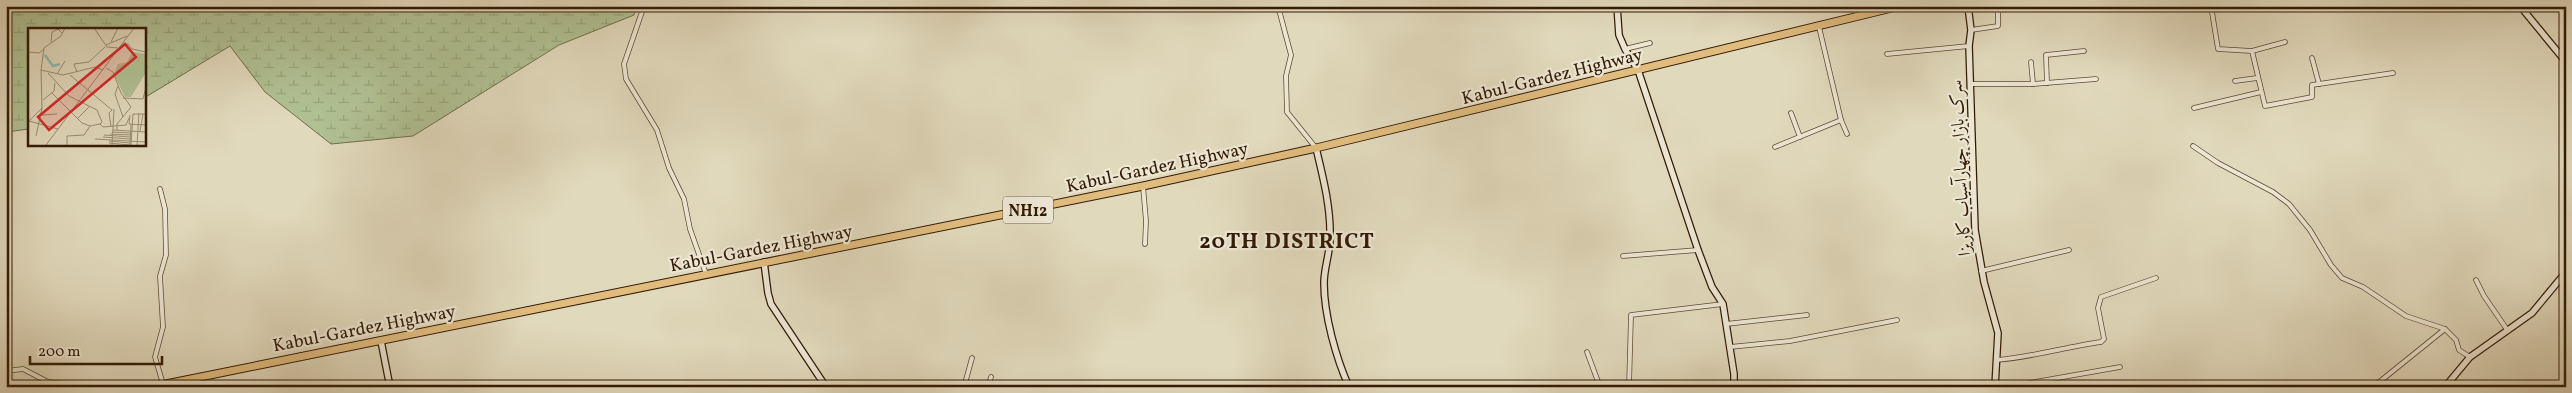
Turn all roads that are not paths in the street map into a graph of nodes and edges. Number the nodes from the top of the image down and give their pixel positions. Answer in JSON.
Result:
{"nodes":[{"id":1,"x":644,"y":6,"type":"edge"},
{"id":2,"x":1278,"y":6,"type":"edge"},
{"id":3,"x":1626,"y":6,"type":"edge"},
{"id":4,"x":1900,"y":6,"type":"edge"},
{"id":5,"x":1968,"y":6,"type":"edge"},
{"id":6,"x":2210,"y":6,"type":"edge"},
{"id":7,"x":2520,"y":6,"type":"edge"},
{"id":8,"x":1618,"y":8,"type":"edge"},
{"id":9,"x":1998,"y":11,"type":"dead end"},
{"id":10,"x":1819,"y":27,"type":"junction"},
{"id":11,"x":1971,"y":30,"type":"junction"},
{"id":12,"x":2285,"y":42,"type":"dead end"},
{"id":13,"x":1650,"y":43,"type":"dead end"},
{"id":14,"x":1969,"y":46,"type":"junction"},
{"id":15,"x":1624,"y":49,"type":"junction"},
{"id":16,"x":2084,"y":50,"type":"dead end"},
{"id":17,"x":2252,"y":51,"type":"junction"},
{"id":18,"x":1887,"y":54,"type":"dead end"},
{"id":19,"x":2312,"y":58,"type":"dead end"},
{"id":20,"x":2031,"y":62,"type":"dead end"},
{"id":21,"x":2566,"y":62,"type":"edge"},
{"id":22,"x":1638,"y":70,"type":"junction"},
{"id":23,"x":2393,"y":73,"type":"dead end"},
{"id":24,"x":2257,"y":78,"type":"junction"},
{"id":25,"x":2096,"y":79,"type":"dead end"},
{"id":26,"x":2235,"y":80,"type":"dead end"},
{"id":27,"x":2047,"y":83,"type":"junction"},
{"id":28,"x":1971,"y":84,"type":"junction"},
{"id":29,"x":2033,"y":84,"type":"junction"},
{"id":30,"x":2319,"y":84,"type":"junction"},
{"id":31,"x":2261,"y":92,"type":"junction"},
{"id":32,"x":2194,"y":108,"type":"dead end"},
{"id":33,"x":1791,"y":113,"type":"dead end"},
{"id":34,"x":1841,"y":120,"type":"junction"},
{"id":35,"x":1848,"y":134,"type":"dead end"},
{"id":36,"x":1800,"y":137,"type":"junction"},
{"id":37,"x":2193,"y":146,"type":"dead end"},
{"id":38,"x":1316,"y":148,"type":"junction"},
{"id":39,"x":1775,"y":148,"type":"dead end"},
{"id":40,"x":1143,"y":186,"type":"junction"},
{"id":41,"x":160,"y":189,"type":"dead end"},
{"id":42,"x":1145,"y":244,"type":"dead end"},
{"id":43,"x":1698,"y":250,"type":"junction"},
{"id":44,"x":2069,"y":250,"type":"dead end"},
{"id":45,"x":1624,"y":256,"type":"dead end"},
{"id":46,"x":764,"y":262,"type":"junction"},
{"id":47,"x":1982,"y":271,"type":"junction"},
{"id":48,"x":2566,"y":272,"type":"edge"},
{"id":49,"x":706,"y":274,"type":"junction"},
{"id":50,"x":2156,"y":278,"type":"dead end"},
{"id":51,"x":2476,"y":280,"type":"dead end"},
{"id":52,"x":1724,"y":304,"type":"junction"},
{"id":53,"x":1807,"y":315,"type":"dead end"},
{"id":54,"x":1897,"y":320,"type":"dead end"},
{"id":55,"x":1726,"y":324,"type":"junction"},
{"id":56,"x":2445,"y":329,"type":"junction"},
{"id":57,"x":2508,"y":331,"type":"junction"},
{"id":58,"x":381,"y":340,"type":"junction"},
{"id":59,"x":1730,"y":347,"type":"junction"},
{"id":60,"x":1587,"y":352,"type":"dead end"},
{"id":61,"x":2470,"y":357,"type":"junction"},
{"id":62,"x":972,"y":358,"type":"dead end"},
{"id":63,"x":1997,"y":360,"type":"junction"},
{"id":64,"x":2120,"y":367,"type":"dead end"},
{"id":65,"x":6,"y":371,"type":"edge"},
{"id":66,"x":991,"y":377,"type":"dead end"},
{"id":67,"x":167,"y":384,"type":"edge"},
{"id":68,"x":94,"y":387,"type":"edge"},
{"id":69,"x":151,"y":387,"type":"edge"},
{"id":70,"x":390,"y":387,"type":"edge"},
{"id":71,"x":826,"y":387,"type":"edge"},
{"id":72,"x":964,"y":387,"type":"edge"},
{"id":73,"x":988,"y":387,"type":"edge"},
{"id":74,"x":1349,"y":387,"type":"edge"},
{"id":75,"x":1600,"y":387,"type":"edge"},
{"id":76,"x":1629,"y":387,"type":"edge"},
{"id":77,"x":1734,"y":387,"type":"edge"},
{"id":78,"x":1995,"y":387,"type":"edge"},
{"id":79,"x":2008,"y":387,"type":"edge"},
{"id":80,"x":2373,"y":387,"type":"edge"},
{"id":81,"x":2445,"y":387,"type":"edge"}],
"edges":[{"from":1,"to":49,"type":"street"},
{"from":2,"to":38,"type":"street"},
{"from":3,"to":8,"type":"street"},
{"from":4,"to":10,"type":"highway","name":"Kabul-Gardez Highway","number":"NH12"},
{"from":5,"to":11,"type":"street","name":"سرک بازار چهارآسیاب کاریزا"},
{"from":6,"to":17,"type":"street"},
{"from":7,"to":21,"type":"street"},
{"from":8,"to":15,"type":"street"},
{"from":9,"to":11,"type":"street"},
{"from":10,"to":22,"type":"highway","name":"Kabul-Gardez Highway","number":"NH12"},
{"from":10,"to":34,"type":"street"},
{"from":11,"to":14,"type":"street","name":"سرک بازار چهارآسیاب کاریزا"},
{"from":12,"to":17,"type":"street"},
{"from":13,"to":15,"type":"street"},
{"from":14,"to":18,"type":"street"},
{"from":14,"to":28,"type":"street","name":"سرک بازار چهارآسیاب کاریزا"},
{"from":15,"to":22,"type":"street"},
{"from":16,"to":27,"type":"street"},
{"from":17,"to":24,"type":"street"},
{"from":19,"to":30,"type":"street"},
{"from":20,"to":29,"type":"street"},
{"from":22,"to":38,"type":"highway","name":"Kabul-Gardez Highway","number":"NH12"},
{"from":22,"to":43,"type":"street"},
{"from":23,"to":30,"type":"street"},
{"from":24,"to":26,"type":"street"},
{"from":24,"to":31,"type":"street"},
{"from":25,"to":27,"type":"street"},
{"from":27,"to":29,"type":"street"},
{"from":28,"to":29,"type":"street"},
{"from":28,"to":47,"type":"street","name":"سرک بازار چهارآسیاب کاریزا"},
{"from":30,"to":31,"type":"street"},
{"from":31,"to":32,"type":"street"},
{"from":33,"to":36,"type":"street"},
{"from":34,"to":35,"type":"street"},
{"from":34,"to":36,"type":"street"},
{"from":36,"to":39,"type":"street"},
{"from":37,"to":56,"type":"street"},
{"from":38,"to":40,"type":"highway","name":"Kabul-Gardez Highway","number":"NH12"},
{"from":38,"to":74,"type":"street"},
{"from":40,"to":42,"type":"street"},
{"from":40,"to":46,"type":"highway","name":"Kabul-Gardez Highway","number":"NH12"},
{"from":41,"to":67,"type":"street"},
{"from":43,"to":45,"type":"street"},
{"from":43,"to":52,"type":"street"},
{"from":44,"to":47,"type":"street"},
{"from":46,"to":49,"type":"highway","name":"Kabul-Gardez Highway","number":"NH12"},
{"from":46,"to":71,"type":"street"},
{"from":47,"to":63,"type":"street","name":"سرک بازار چهارآسیاب کاریزا"},
{"from":48,"to":57,"type":"street"},
{"from":49,"to":58,"type":"highway","name":"Kabul-Gardez Highway","number":"NH12"},
{"from":50,"to":63,"type":"street"},
{"from":51,"to":57,"type":"street"},
{"from":52,"to":55,"type":"street"},
{"from":52,"to":76,"type":"street"},
{"from":53,"to":55,"type":"street"},
{"from":54,"to":59,"type":"street"},
{"from":55,"to":59,"type":"street"},
{"from":56,"to":61,"type":"street"},
{"from":56,"to":80,"type":"street"},
{"from":57,"to":61,"type":"street"},
{"from":58,"to":67,"type":"highway","name":"Kabul-Gardez Highway","number":"NH12"},
{"from":58,"to":70,"type":"street"},
{"from":59,"to":77,"type":"street"},
{"from":60,"to":75,"type":"street"},
{"from":61,"to":81,"type":"street"},
{"from":62,"to":72,"type":"street"},
{"from":63,"to":78,"type":"street","name":"سرک بازار چهارآسیاب کاریزا"},
{"from":64,"to":79,"type":"street"},
{"from":65,"to":68,"type":"street"},
{"from":66,"to":73,"type":"street"},
{"from":67,"to":69,"type":"highway","name":"Kabul-Gardez Highway","number":"NH12"}]}
